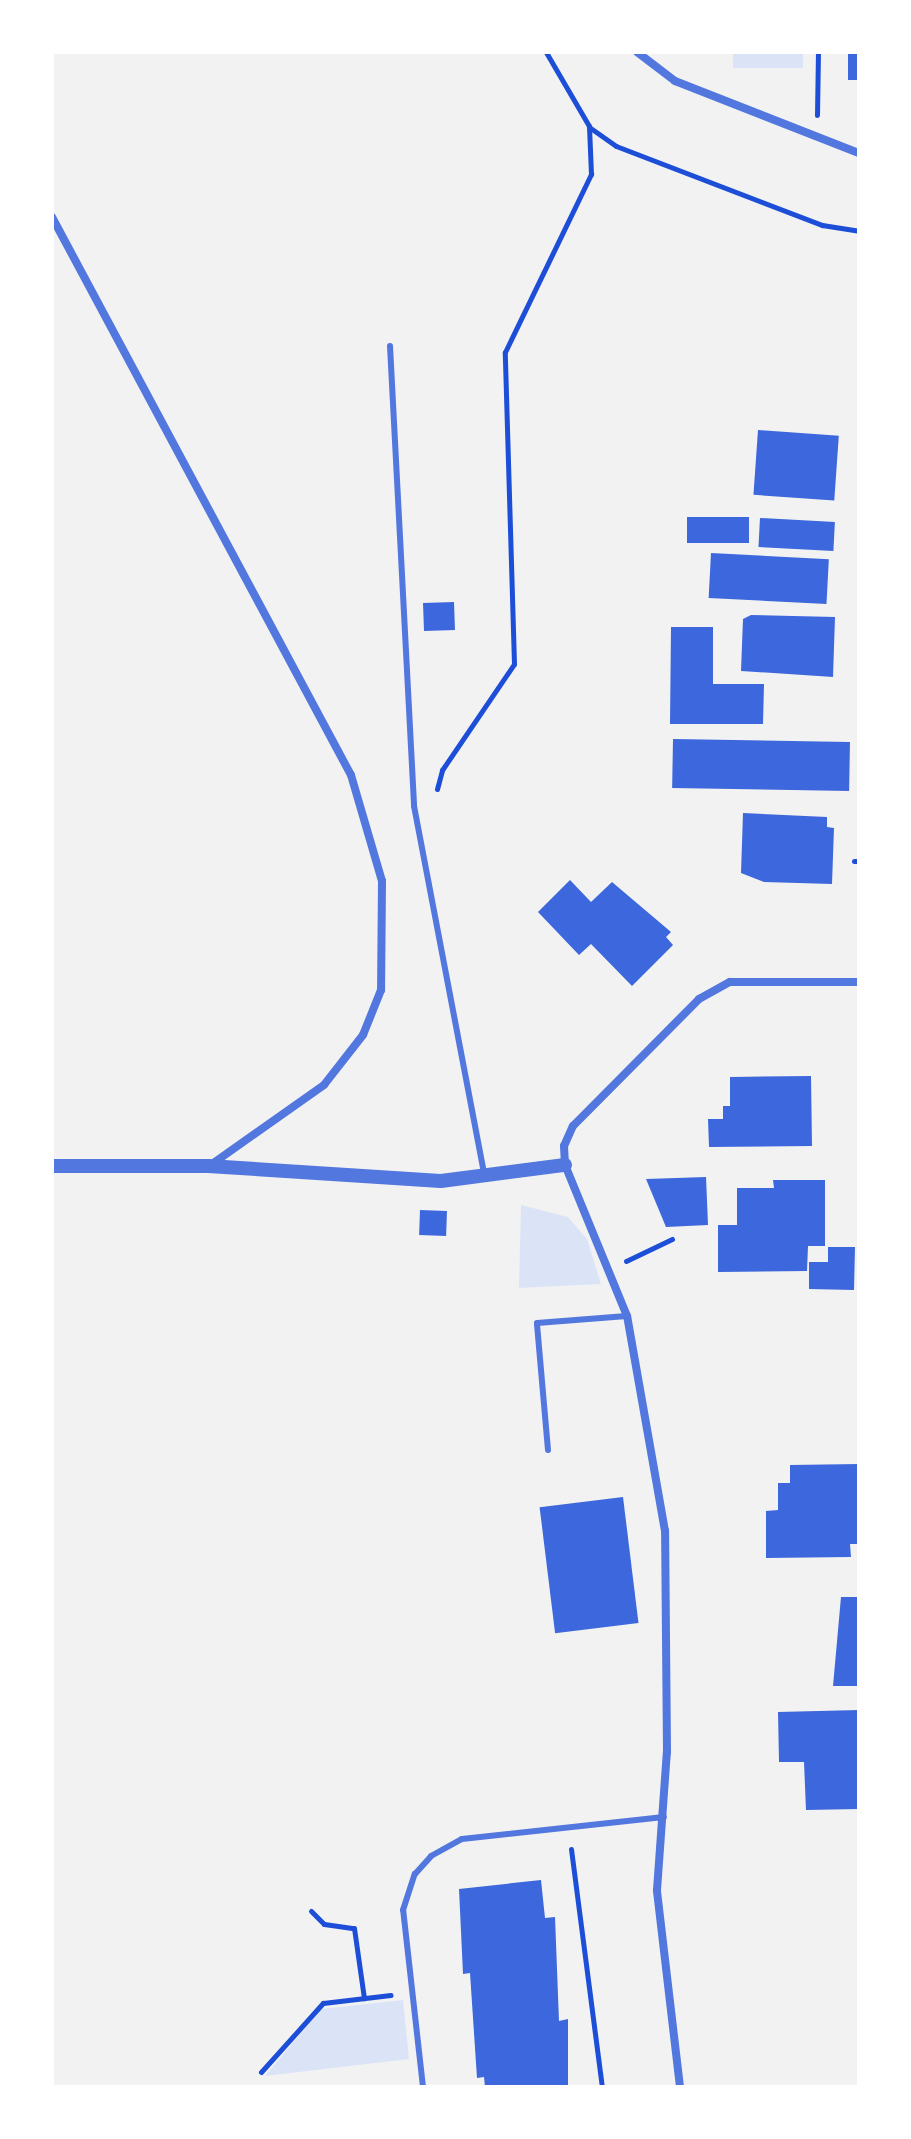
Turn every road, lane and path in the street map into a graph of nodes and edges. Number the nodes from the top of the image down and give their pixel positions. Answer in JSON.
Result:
{"nodes":[{"id":1,"x":546,"y":52,"type":"edge"},
{"id":2,"x":637,"y":52,"type":"edge"},
{"id":3,"x":818,"y":52,"type":"edge"},
{"id":4,"x":589,"y":126,"type":"junction"},
{"id":5,"x":816,"y":142,"type":"junction"},
{"id":6,"x":859,"y":153,"type":"edge"},
{"id":7,"x":52,"y":217,"type":"edge"},
{"id":8,"x":859,"y":231,"type":"edge"},
{"id":9,"x":390,"y":346,"type":"dead end"},
{"id":10,"x":435,"y":796,"type":"dead end"},
{"id":11,"x":859,"y":982,"type":"edge"},
{"id":12,"x":565,"y":1165,"type":"junction"},
{"id":13,"x":52,"y":1166,"type":"edge"},
{"id":14,"x":208,"y":1166,"type":"junction"},
{"id":15,"x":485,"y":1177,"type":"junction"},
{"id":16,"x":672,"y":1239,"type":"dead end"},
{"id":17,"x":612,"y":1268,"type":"junction"},
{"id":18,"x":627,"y":1316,"type":"junction"},
{"id":19,"x":548,"y":1450,"type":"dead end"},
{"id":20,"x":664,"y":1817,"type":"junction"},
{"id":21,"x":569,"y":1828,"type":"junction"},
{"id":22,"x":311,"y":1911,"type":"dead end"},
{"id":23,"x":412,"y":1993,"type":"junction"},
{"id":24,"x":364,"y":1998,"type":"junction"},
{"id":25,"x":261,"y":2072,"type":"dead end"},
{"id":26,"x":423,"y":2087,"type":"edge"},
{"id":27,"x":602,"y":2087,"type":"edge"},
{"id":28,"x":680,"y":2087,"type":"edge"}],
"edges":[{"from":1,"to":4,"type":"path"},
{"from":2,"to":5,"type":"street"},
{"from":3,"to":5,"type":"path"},
{"from":4,"to":8,"type":"path"},
{"from":4,"to":10,"type":"path"},
{"from":5,"to":6,"type":"street"},
{"from":7,"to":14,"type":"street"},
{"from":9,"to":15,"type":"lane"},
{"from":11,"to":12,"type":"street"},
{"from":12,"to":15,"type":"street"},
{"from":12,"to":17,"type":"street"},
{"from":13,"to":14,"type":"street"},
{"from":14,"to":15,"type":"street"},
{"from":16,"to":17,"type":"path"},
{"from":17,"to":18,"type":"street"},
{"from":18,"to":19,"type":"lane"},
{"from":18,"to":20,"type":"street"},
{"from":20,"to":21,"type":"lane"},
{"from":20,"to":28,"type":"street"},
{"from":21,"to":23,"type":"lane"},
{"from":21,"to":27,"type":"path"},
{"from":22,"to":24,"type":"path"},
{"from":23,"to":24,"type":"path"},
{"from":23,"to":26,"type":"lane"},
{"from":24,"to":25,"type":"path"}]}
